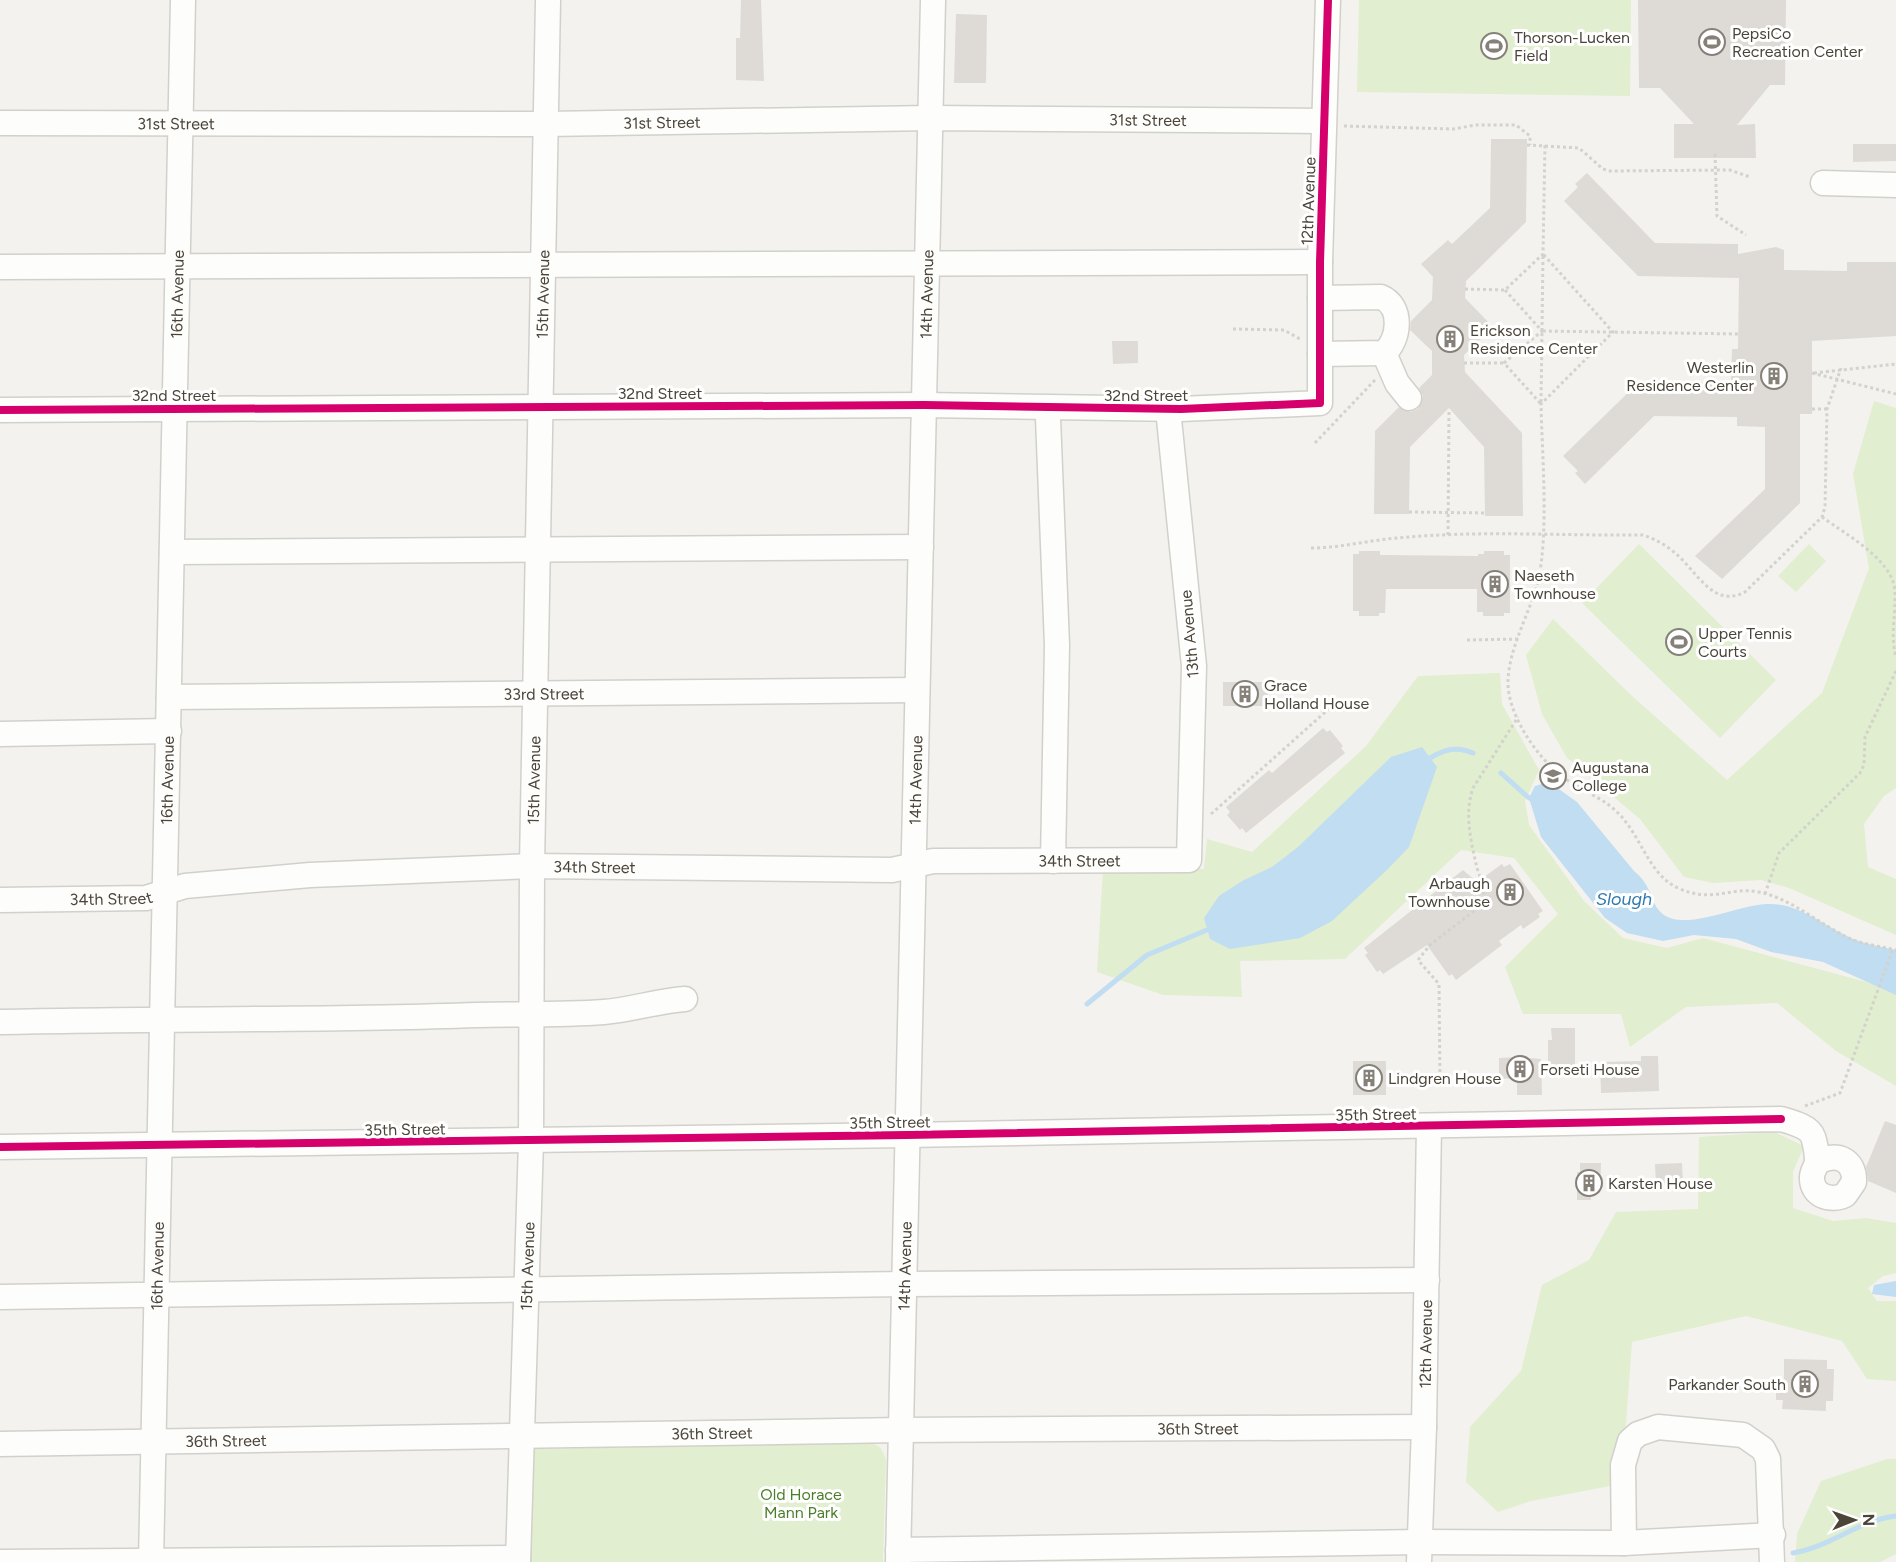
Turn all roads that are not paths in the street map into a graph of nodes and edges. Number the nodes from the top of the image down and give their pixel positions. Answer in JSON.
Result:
{"nodes":[{"id":1,"x":183,"y":0,"type":"edge"},
{"id":2,"x":548,"y":0,"type":"edge"},
{"id":3,"x":933,"y":0,"type":"edge"},
{"id":4,"x":1328,"y":0,"type":"edge"},
{"id":5,"x":931,"y":118,"type":"junction"},
{"id":6,"x":0,"y":123,"type":"edge"},
{"id":7,"x":179,"y":123,"type":"junction"},
{"id":8,"x":1324,"y":123,"type":"junction"},
{"id":9,"x":546,"y":124,"type":"junction"},
{"id":10,"x":1823,"y":183,"type":"dead end"},
{"id":11,"x":1896,"y":185,"type":"edge"},
{"id":12,"x":928,"y":262,"type":"junction"},
{"id":13,"x":1320,"y":262,"type":"junction"},
{"id":14,"x":544,"y":265,"type":"junction"},
{"id":15,"x":0,"y":267,"type":"edge"},
{"id":16,"x":176,"y":267,"type":"junction"},
{"id":17,"x":1320,"y":298,"type":"junction"},
{"id":18,"x":1320,"y":352,"type":"junction"},
{"id":19,"x":1386,"y":359,"type":"junction"},
{"id":20,"x":1409,"y":398,"type":"dead end"},
{"id":21,"x":1320,"y":403,"type":"joint"},
{"id":22,"x":924,"y":405,"type":"junction"},
{"id":23,"x":540,"y":407,"type":"junction"},
{"id":24,"x":176,"y":409,"type":"junction"},
{"id":25,"x":1168,"y":409,"type":"junction"},
{"id":26,"x":0,"y":410,"type":"edge"},
{"id":27,"x":1048,"y":418,"type":"dead end"},
{"id":28,"x":921,"y":546,"type":"junction"},
{"id":29,"x":538,"y":550,"type":"junction"},
{"id":30,"x":172,"y":552,"type":"junction"},
{"id":31,"x":918,"y":690,"type":"junction"},
{"id":32,"x":536,"y":695,"type":"junction"},
{"id":33,"x":169,"y":697,"type":"junction"},
{"id":34,"x":169,"y":731,"type":"junction"},
{"id":35,"x":0,"y":734,"type":"edge"},
{"id":36,"x":1189,"y":860,"type":"joint"},
{"id":37,"x":1053,"y":861,"type":"junction"},
{"id":38,"x":912,"y":865,"type":"junction"},
{"id":39,"x":532,"y":866,"type":"junction"},
{"id":40,"x":165,"y":892,"type":"junction"},
{"id":41,"x":0,"y":900,"type":"edge"},
{"id":42,"x":685,"y":999,"type":"dead end"},
{"id":43,"x":531,"y":1015,"type":"junction"},
{"id":44,"x":163,"y":1018,"type":"junction"},
{"id":45,"x":0,"y":1022,"type":"edge"},
{"id":46,"x":1429,"y":1126,"type":"junction"},
{"id":47,"x":907,"y":1136,"type":"junction"},
{"id":48,"x":531,"y":1141,"type":"junction"},
{"id":49,"x":161,"y":1145,"type":"junction"},
{"id":50,"x":0,"y":1147,"type":"edge"},
{"id":51,"x":1818,"y":1162,"type":"dead end"},
{"id":52,"x":1427,"y":1280,"type":"junction"},
{"id":53,"x":905,"y":1284,"type":"junction"},
{"id":54,"x":526,"y":1291,"type":"junction"},
{"id":55,"x":157,"y":1295,"type":"junction"},
{"id":56,"x":0,"y":1297,"type":"edge"},
{"id":57,"x":1424,"y":1426,"type":"junction"},
{"id":58,"x":902,"y":1430,"type":"junction"},
{"id":59,"x":520,"y":1437,"type":"junction"},
{"id":60,"x":153,"y":1442,"type":"junction"},
{"id":61,"x":0,"y":1444,"type":"edge"},
{"id":62,"x":1773,"y":1535,"type":"junction"},
{"id":63,"x":1624,"y":1543,"type":"junction"},
{"id":64,"x":1420,"y":1552,"type":"edge"},
{"id":65,"x":898,"y":1556,"type":"edge"},
{"id":66,"x":518,"y":1560,"type":"edge"},
{"id":67,"x":151,"y":1561,"type":"edge"},
{"id":68,"x":0,"y":1562,"type":"edge"},
{"id":69,"x":1772,"y":1562,"type":"edge"}],
"edges":[{"from":1,"to":7,"type":"street","name":"16th Avenue"},
{"from":2,"to":9,"type":"street","name":"15th Avenue"},
{"from":3,"to":5,"type":"street","name":"14th Avenue"},
{"from":4,"to":8,"type":"street","name":"12th Avenue"},
{"from":5,"to":8,"type":"street","name":"31st Street"},
{"from":5,"to":9,"type":"street","name":"31st Street"},
{"from":5,"to":12,"type":"street","name":"14th Avenue"},
{"from":6,"to":7,"type":"street","name":"31st Street"},
{"from":7,"to":9,"type":"street","name":"31st Street"},
{"from":7,"to":16,"type":"street","name":"16th Avenue"},
{"from":8,"to":13,"type":"street","name":"12th Avenue"},
{"from":9,"to":14,"type":"street","name":"15th Avenue"},
{"from":10,"to":11,"type":"street"},
{"from":12,"to":13,"type":"street"},
{"from":12,"to":14,"type":"street"},
{"from":12,"to":22,"type":"street","name":"14th Avenue"},
{"from":13,"to":17,"type":"street","name":"12th Avenue"},
{"from":14,"to":16,"type":"street"},
{"from":14,"to":23,"type":"street","name":"15th Avenue"},
{"from":15,"to":16,"type":"street"},
{"from":16,"to":24,"type":"street","name":"16th Avenue"},
{"from":17,"to":18,"type":"street","name":"12th Avenue"},
{"from":17,"to":19,"type":"street"},
{"from":18,"to":19,"type":"street"},
{"from":18,"to":21,"type":"street","name":"12th Avenue"},
{"from":19,"to":20,"type":"street"},
{"from":21,"to":25,"type":"street","name":"32nd Street"},
{"from":22,"to":23,"type":"street","name":"32nd Street"},
{"from":22,"to":25,"type":"street","name":"32nd Street"},
{"from":22,"to":28,"type":"street","name":"14th Avenue"},
{"from":23,"to":24,"type":"street","name":"32nd Street"},
{"from":23,"to":29,"type":"street","name":"15th Avenue"},
{"from":24,"to":26,"type":"street","name":"32nd Street"},
{"from":24,"to":30,"type":"street","name":"16th Avenue"},
{"from":25,"to":36,"type":"street","name":"13th Avenue"},
{"from":27,"to":37,"type":"street"},
{"from":28,"to":29,"type":"street"},
{"from":28,"to":31,"type":"street","name":"14th Avenue"},
{"from":29,"to":30,"type":"street"},
{"from":29,"to":32,"type":"street","name":"15th Avenue"},
{"from":30,"to":33,"type":"street","name":"16th Avenue"},
{"from":31,"to":32,"type":"street","name":"33rd Street"},
{"from":31,"to":38,"type":"street","name":"14th Avenue"},
{"from":32,"to":33,"type":"street","name":"33rd Street"},
{"from":32,"to":39,"type":"street","name":"15th Avenue"},
{"from":33,"to":34,"type":"street","name":"16th Avenue"},
{"from":34,"to":35,"type":"street"},
{"from":34,"to":40,"type":"street","name":"16th Avenue"},
{"from":36,"to":37,"type":"street","name":"34th Street"},
{"from":37,"to":38,"type":"street","name":"34th Street"},
{"from":38,"to":39,"type":"street","name":"34th Street"},
{"from":38,"to":47,"type":"street","name":"14th Avenue"},
{"from":39,"to":40,"type":"street","name":"34th Street"},
{"from":39,"to":43,"type":"street","name":"15th Avenue"},
{"from":40,"to":41,"type":"street","name":"34th Street"},
{"from":40,"to":44,"type":"street","name":"16th Avenue"},
{"from":42,"to":43,"type":"street"},
{"from":43,"to":44,"type":"street"},
{"from":43,"to":48,"type":"street","name":"15th Avenue"},
{"from":44,"to":45,"type":"street"},
{"from":44,"to":49,"type":"street","name":"16th Avenue"},
{"from":46,"to":47,"type":"street","name":"35th Street"},
{"from":46,"to":51,"type":"street","name":"35th Street"},
{"from":46,"to":52,"type":"street","name":"12th Avenue"},
{"from":47,"to":48,"type":"street","name":"35th Street"},
{"from":47,"to":53,"type":"street","name":"14th Avenue"},
{"from":48,"to":49,"type":"street","name":"35th Street"},
{"from":48,"to":54,"type":"street","name":"15th Avenue"},
{"from":49,"to":50,"type":"street","name":"35th Street"},
{"from":49,"to":55,"type":"street","name":"16th Avenue"},
{"from":52,"to":53,"type":"street"},
{"from":52,"to":57,"type":"street","name":"12th Avenue"},
{"from":53,"to":54,"type":"street"},
{"from":53,"to":58,"type":"street","name":"14th Avenue"},
{"from":54,"to":55,"type":"street"},
{"from":54,"to":59,"type":"street","name":"15th Avenue"},
{"from":55,"to":56,"type":"street"},
{"from":55,"to":60,"type":"street","name":"16th Avenue"},
{"from":57,"to":58,"type":"street","name":"36th Street"},
{"from":57,"to":64,"type":"street","name":"12th Avenue"},
{"from":58,"to":59,"type":"street","name":"36th Street"},
{"from":58,"to":65,"type":"street","name":"14th Avenue"},
{"from":59,"to":60,"type":"street","name":"36th Street"},
{"from":59,"to":66,"type":"street","name":"15th Avenue"},
{"from":60,"to":61,"type":"street","name":"36th Street"},
{"from":60,"to":67,"type":"street","name":"16th Avenue"},
{"from":62,"to":63,"type":"street"},
{"from":62,"to":63,"type":"street"},
{"from":62,"to":69,"type":"street"},
{"from":63,"to":64,"type":"street"},
{"from":64,"to":65,"type":"street"},
{"from":66,"to":67,"type":"street"},
{"from":67,"to":68,"type":"street"}]}
